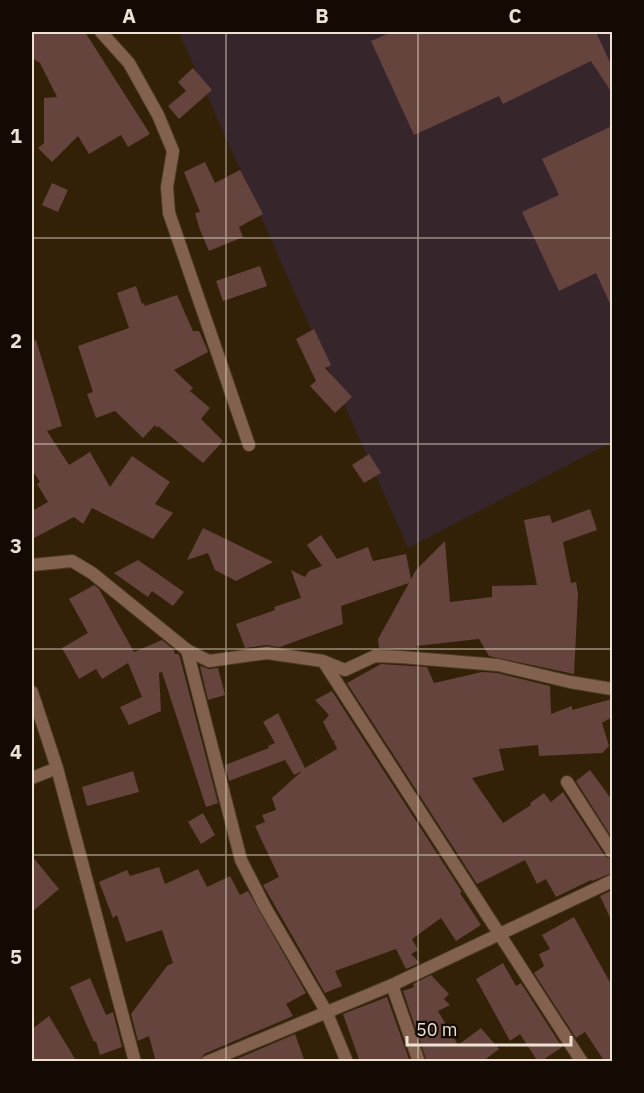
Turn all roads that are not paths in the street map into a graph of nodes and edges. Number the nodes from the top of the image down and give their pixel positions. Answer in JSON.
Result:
{"nodes":[{"id":1,"x":101,"y":32,"type":"edge"},
{"id":2,"x":249,"y":445,"type":"dead end"},
{"id":3,"x":32,"y":565,"type":"edge"},
{"id":4,"x":187,"y":650,"type":"junction"},
{"id":5,"x":323,"y":661,"type":"junction"},
{"id":6,"x":612,"y":689,"type":"edge"},
{"id":7,"x":32,"y":692,"type":"edge"},
{"id":8,"x":57,"y":768,"type":"junction"},
{"id":9,"x":32,"y":778,"type":"edge"},
{"id":10,"x":567,"y":782,"type":"dead end"},
{"id":11,"x":612,"y":852,"type":"edge"},
{"id":12,"x":612,"y":881,"type":"edge"},
{"id":13,"x":499,"y":936,"type":"junction"},
{"id":14,"x":392,"y":985,"type":"junction"},
{"id":15,"x":326,"y":1011,"type":"junction"},
{"id":16,"x":135,"y":1062,"type":"edge"},
{"id":17,"x":207,"y":1062,"type":"edge"},
{"id":18,"x":347,"y":1062,"type":"edge"},
{"id":19,"x":419,"y":1062,"type":"edge"},
{"id":20,"x":582,"y":1062,"type":"edge"}],
"edges":[{"from":1,"to":2,"type":"street"},
{"from":3,"to":4,"type":"street"},
{"from":4,"to":5,"type":"street"},
{"from":4,"to":15,"type":"street"},
{"from":5,"to":6,"type":"street"},
{"from":5,"to":13,"type":"street"},
{"from":7,"to":8,"type":"street"},
{"from":8,"to":9,"type":"street"},
{"from":8,"to":16,"type":"street"},
{"from":10,"to":11,"type":"street"},
{"from":12,"to":13,"type":"street"},
{"from":13,"to":14,"type":"street"},
{"from":13,"to":20,"type":"street"},
{"from":14,"to":15,"type":"street"},
{"from":14,"to":19,"type":"street"},
{"from":15,"to":17,"type":"street"},
{"from":15,"to":18,"type":"street"}]}
